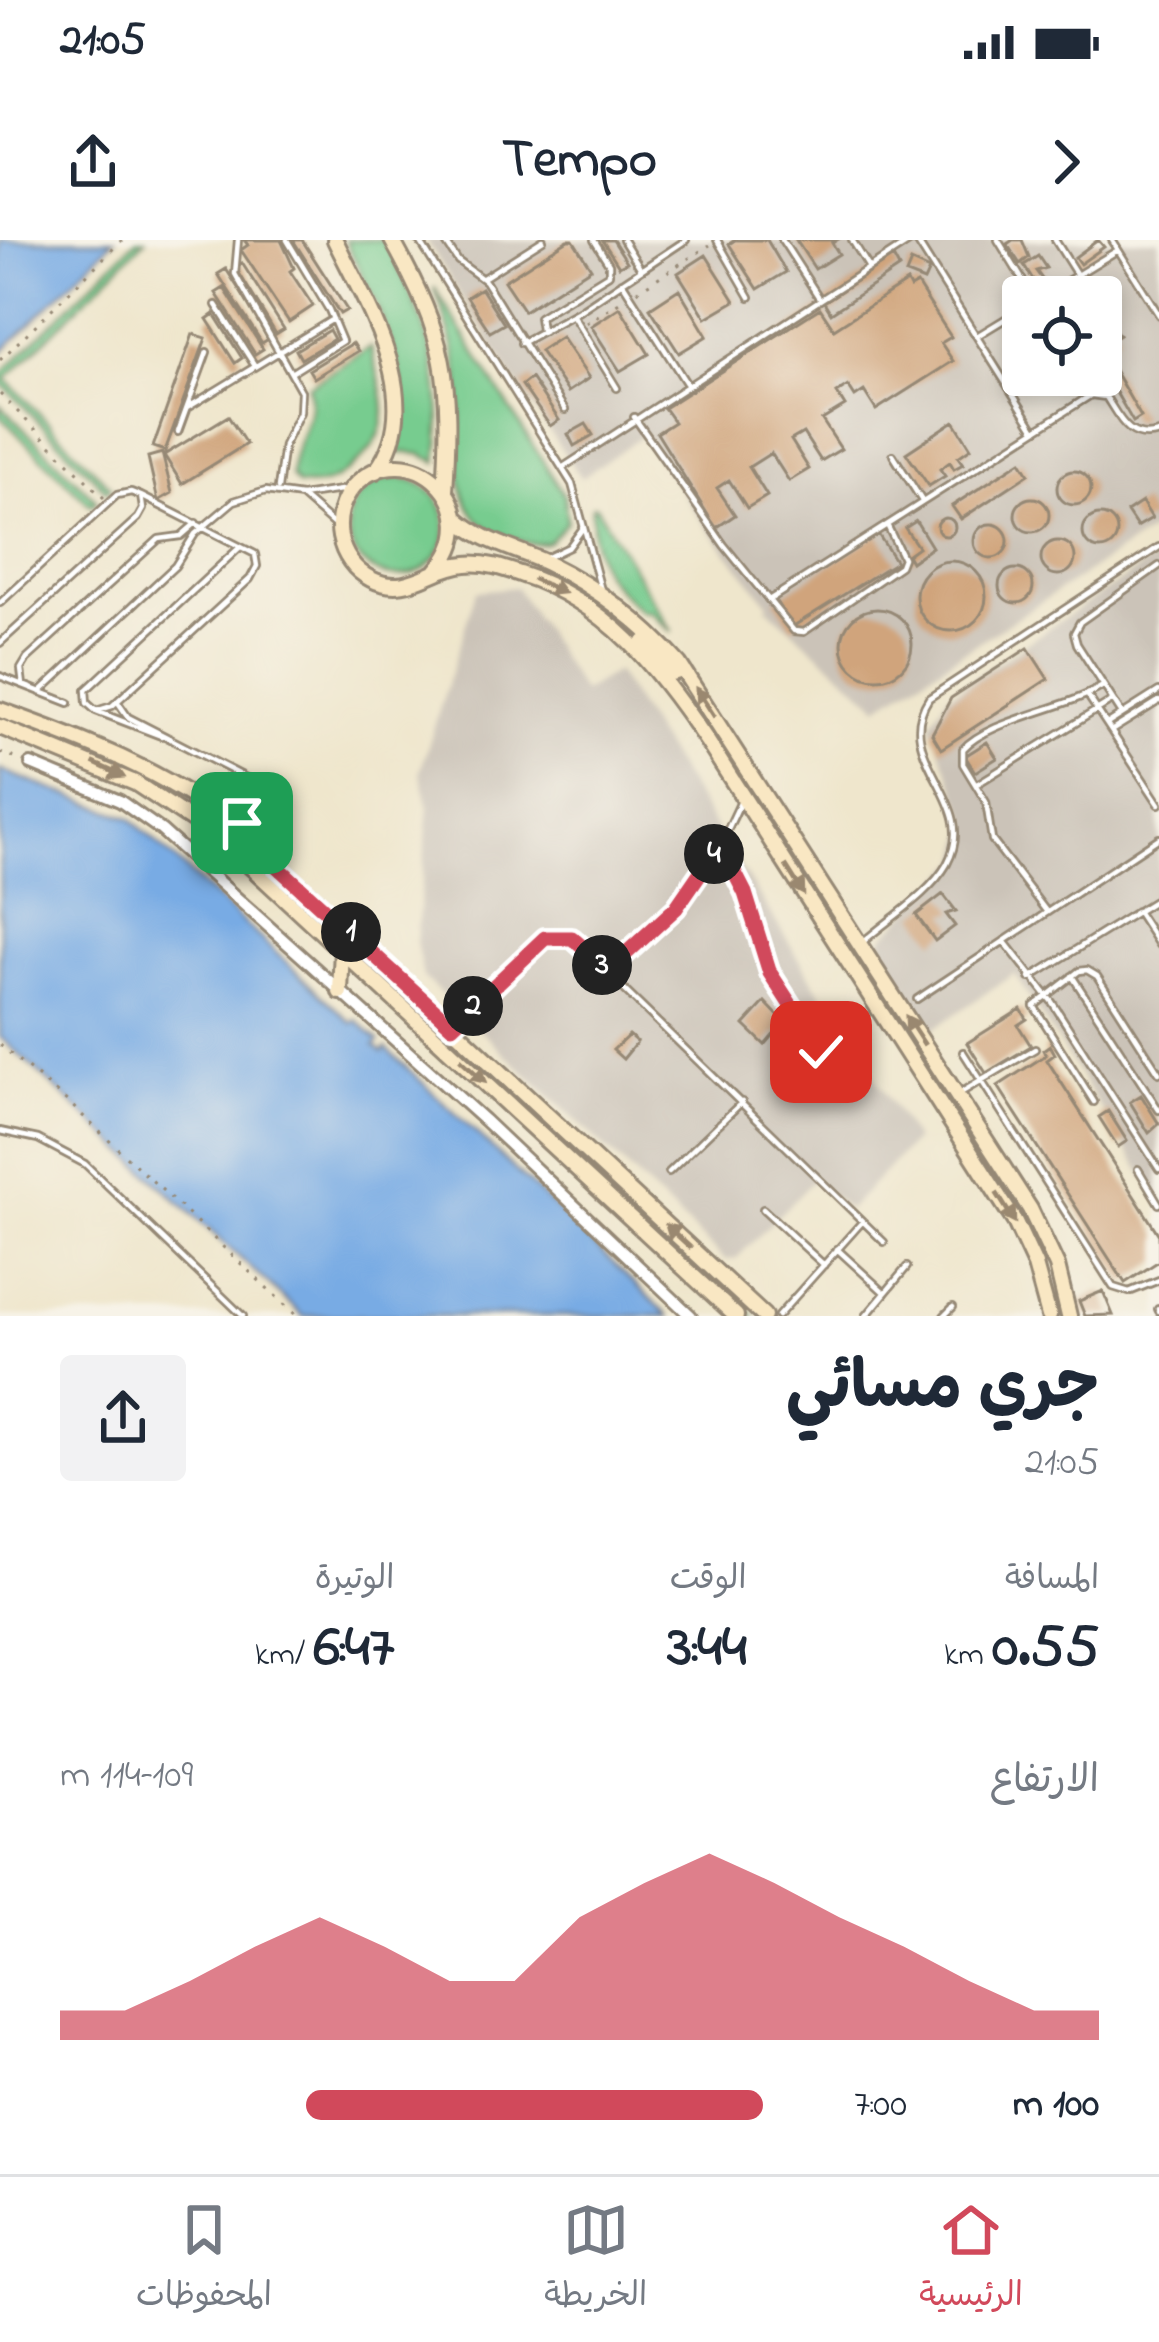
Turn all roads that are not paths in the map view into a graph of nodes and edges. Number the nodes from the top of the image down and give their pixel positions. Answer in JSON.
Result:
{"nodes":[{"id":1,"x":238,"y":240,"type":"edge"},
{"id":2,"x":286,"y":240,"type":"edge"},
{"id":3,"x":335,"y":240,"type":"edge"},
{"id":4,"x":392,"y":240,"type":"edge"},
{"id":5,"x":419,"y":240,"type":"edge"},
{"id":6,"x":444,"y":240,"type":"edge"},
{"id":7,"x":543,"y":240,"type":"edge"},
{"id":8,"x":593,"y":240,"type":"edge"},
{"id":9,"x":623,"y":240,"type":"edge"},
{"id":10,"x":686,"y":240,"type":"edge"},
{"id":11,"x":717,"y":240,"type":"edge"},
{"id":12,"x":782,"y":240,"type":"edge"},
{"id":13,"x":852,"y":240,"type":"edge"},
{"id":14,"x":914,"y":240,"type":"edge"},
{"id":15,"x":998,"y":240,"type":"edge"},
{"id":16,"x":1055,"y":240,"type":"edge"},
{"id":17,"x":1112,"y":240,"type":"edge"},
{"id":18,"x":1118,"y":250,"type":"junction"},
{"id":19,"x":869,"y":267,"type":"junction"},
{"id":20,"x":641,"y":269,"type":"junction"},
{"id":21,"x":1077,"y":275,"type":"joint"},
{"id":22,"x":1023,"y":276,"type":"edge"},
{"id":23,"x":483,"y":278,"type":"junction"},
{"id":24,"x":622,"y":282,"type":"junction"},
{"id":25,"x":749,"y":297,"type":"dead end"},
{"id":26,"x":819,"y":298,"type":"junction"},
{"id":27,"x":216,"y":305,"type":"dead end"},
{"id":28,"x":572,"y":314,"type":"junction"},
{"id":29,"x":1159,"y":314,"type":"edge"},
{"id":30,"x":333,"y":319,"type":"junction"},
{"id":31,"x":1002,"y":321,"type":"edge"},
{"id":32,"x":542,"y":330,"type":"junction"},
{"id":33,"x":976,"y":337,"type":"junction"},
{"id":34,"x":521,"y":343,"type":"junction"},
{"id":35,"x":280,"y":350,"type":"junction"},
{"id":36,"x":207,"y":352,"type":"dead end"},
{"id":37,"x":255,"y":366,"type":"junction"},
{"id":38,"x":291,"y":373,"type":"junction"},
{"id":39,"x":686,"y":383,"type":"junction"},
{"id":40,"x":617,"y":388,"type":"dead end"},
{"id":41,"x":187,"y":408,"type":"junction"},
{"id":42,"x":565,"y":410,"type":"dead end"},
{"id":43,"x":634,"y":418,"type":"junction"},
{"id":44,"x":1035,"y":430,"type":"junction"},
{"id":45,"x":178,"y":432,"type":"dead end"},
{"id":46,"x":1159,"y":433,"type":"edge"},
{"id":47,"x":893,"y":455,"type":"dead end"},
{"id":48,"x":562,"y":467,"type":"junction"},
{"id":49,"x":375,"y":471,"type":"junction"},
{"id":50,"x":353,"y":487,"type":"junction"},
{"id":51,"x":278,"y":490,"type":"junction"},
{"id":52,"x":445,"y":491,"type":"junction"},
{"id":53,"x":141,"y":496,"type":"junction"},
{"id":54,"x":301,"y":496,"type":"junction"},
{"id":55,"x":923,"y":502,"type":"junction"},
{"id":56,"x":456,"y":518,"type":"junction"},
{"id":57,"x":199,"y":525,"type":"junction"},
{"id":58,"x":887,"y":525,"type":"junction"},
{"id":59,"x":583,"y":529,"type":"junction"},
{"id":60,"x":339,"y":531,"type":"junction"},
{"id":61,"x":178,"y":538,"type":"junction"},
{"id":62,"x":1159,"y":547,"type":"edge"},
{"id":63,"x":185,"y":548,"type":"junction"},
{"id":64,"x":239,"y":548,"type":"junction"},
{"id":65,"x":537,"y":559,"type":"junction"},
{"id":66,"x":1159,"y":566,"type":"edge"},
{"id":67,"x":436,"y":571,"type":"junction"},
{"id":68,"x":604,"y":595,"type":"junction"},
{"id":69,"x":769,"y":600,"type":"junction"},
{"id":70,"x":0,"y":603,"type":"edge"},
{"id":71,"x":584,"y":604,"type":"junction"},
{"id":72,"x":0,"y":643,"type":"edge"},
{"id":73,"x":679,"y":664,"type":"junction"},
{"id":74,"x":0,"y":676,"type":"edge"},
{"id":75,"x":23,"y":685,"type":"junction"},
{"id":76,"x":1103,"y":686,"type":"junction"},
{"id":77,"x":1159,"y":691,"type":"edge"},
{"id":78,"x":40,"y":692,"type":"junction"},
{"id":79,"x":1088,"y":696,"type":"junction"},
{"id":80,"x":117,"y":700,"type":"junction"},
{"id":81,"x":1112,"y":700,"type":"junction"},
{"id":82,"x":1159,"y":701,"type":"edge"},
{"id":83,"x":69,"y":703,"type":"dead end"},
{"id":84,"x":0,"y":710,"type":"edge"},
{"id":85,"x":1097,"y":710,"type":"junction"},
{"id":86,"x":96,"y":711,"type":"junction"},
{"id":87,"x":1122,"y":714,"type":"junction"},
{"id":88,"x":0,"y":728,"type":"edge"},
{"id":89,"x":1109,"y":728,"type":"junction"},
{"id":90,"x":161,"y":736,"type":"junction"},
{"id":91,"x":31,"y":764,"type":"road end"},
{"id":92,"x":976,"y":784,"type":"junction"},
{"id":93,"x":742,"y":797,"type":"junction"},
{"id":94,"x":264,"y":804,"type":"junction"},
{"id":95,"x":1159,"y":804,"type":"edge"},
{"id":96,"x":233,"y":826,"type":"junction"},
{"id":97,"x":1159,"y":838,"type":"edge"},
{"id":98,"x":720,"y":844,"type":"junction"},
{"id":99,"x":260,"y":849,"type":"junction"},
{"id":100,"x":241,"y":857,"type":"junction"},
{"id":101,"x":305,"y":890,"type":"junction"},
{"id":102,"x":1159,"y":898,"type":"edge"},
{"id":103,"x":1046,"y":911,"type":"junction"},
{"id":104,"x":1137,"y":911,"type":"junction"},
{"id":105,"x":1002,"y":939,"type":"junction"},
{"id":106,"x":860,"y":944,"type":"junction"},
{"id":107,"x":1159,"y":945,"type":"edge"},
{"id":108,"x":342,"y":950,"type":"junction"},
{"id":109,"x":608,"y":970,"type":"junction"},
{"id":110,"x":1072,"y":976,"type":"junction"},
{"id":111,"x":1030,"y":978,"type":"junction"},
{"id":112,"x":340,"y":992,"type":"junction"},
{"id":113,"x":1046,"y":994,"type":"junction"},
{"id":114,"x":917,"y":999,"type":"dead end"},
{"id":115,"x":452,"y":1026,"type":"junction"},
{"id":116,"x":1035,"y":1049,"type":"dead end"},
{"id":117,"x":821,"y":1052,"type":"dead end"},
{"id":118,"x":963,"y":1052,"type":"dead end"},
{"id":119,"x":1159,"y":1073,"type":"edge"},
{"id":120,"x":981,"y":1081,"type":"junction"},
{"id":121,"x":957,"y":1095,"type":"junction"},
{"id":122,"x":742,"y":1102,"type":"junction"},
{"id":123,"x":1094,"y":1102,"type":"dead end"},
{"id":124,"x":1159,"y":1110,"type":"edge"},
{"id":125,"x":0,"y":1131,"type":"edge"},
{"id":126,"x":1138,"y":1168,"type":"dead end"},
{"id":127,"x":1159,"y":1169,"type":"edge"},
{"id":128,"x":669,"y":1172,"type":"dead end"},
{"id":129,"x":1159,"y":1204,"type":"edge"},
{"id":130,"x":763,"y":1209,"type":"dead end"},
{"id":131,"x":863,"y":1221,"type":"junction"},
{"id":132,"x":884,"y":1242,"type":"dead end"},
{"id":133,"x":837,"y":1249,"type":"junction"},
{"id":134,"x":824,"y":1264,"type":"junction"},
{"id":135,"x":907,"y":1267,"type":"dead end"},
{"id":136,"x":1159,"y":1280,"type":"edge"},
{"id":137,"x":885,"y":1292,"type":"junction"},
{"id":138,"x":953,"y":1307,"type":"dead end"},
{"id":139,"x":243,"y":1316,"type":"edge"},
{"id":140,"x":691,"y":1316,"type":"edge"},
{"id":141,"x":736,"y":1316,"type":"edge"},
{"id":142,"x":764,"y":1316,"type":"edge"},
{"id":143,"x":778,"y":1316,"type":"edge"},
{"id":144,"x":866,"y":1316,"type":"edge"},
{"id":145,"x":944,"y":1316,"type":"edge"},
{"id":146,"x":1049,"y":1316,"type":"edge"},
{"id":147,"x":1069,"y":1316,"type":"edge"}],
"edges":[{"from":1,"to":35,"type":"lane"},
{"from":2,"to":30,"type":"lane"},
{"from":3,"to":49,"type":"main road"},
{"from":4,"to":52,"type":"main road"},
{"from":5,"to":48,"type":"lane"},
{"from":6,"to":23,"type":"lane"},
{"from":7,"to":23,"type":"lane"},
{"from":8,"to":32,"type":"lane"},
{"from":9,"to":20,"type":"lane"},
{"from":10,"to":20,"type":"lane"},
{"from":11,"to":25,"type":"lane"},
{"from":12,"to":26,"type":"lane"},
{"from":13,"to":19,"type":"lane"},
{"from":14,"to":19,"type":"lane"},
{"from":14,"to":33,"type":"lane"},
{"from":15,"to":22,"type":"lane"},
{"from":16,"to":21,"type":"lane"},
{"from":17,"to":18,"type":"lane"},
{"from":18,"to":21,"type":"lane"},
{"from":18,"to":29,"type":"lane"},
{"from":19,"to":26,"type":"lane"},
{"from":20,"to":24,"type":"lane"},
{"from":23,"to":34,"type":"lane"},
{"from":24,"to":28,"type":"lane"},
{"from":24,"to":39,"type":"lane"},
{"from":26,"to":39,"type":"lane"},
{"from":27,"to":37,"type":"lane"},
{"from":28,"to":32,"type":"lane"},
{"from":28,"to":40,"type":"lane"},
{"from":30,"to":35,"type":"lane"},
{"from":30,"to":38,"type":"lane"},
{"from":31,"to":33,"type":"lane"},
{"from":32,"to":34,"type":"lane"},
{"from":33,"to":44,"type":"lane"},
{"from":34,"to":42,"type":"lane"},
{"from":35,"to":37,"type":"lane"},
{"from":35,"to":38,"type":"lane"},
{"from":36,"to":41,"type":"lane"},
{"from":37,"to":41,"type":"lane"},
{"from":38,"to":51,"type":"lane"},
{"from":39,"to":43,"type":"lane"},
{"from":41,"to":45,"type":"lane"},
{"from":43,"to":48,"type":"lane"},
{"from":43,"to":69,"type":"lane"},
{"from":44,"to":46,"type":"lane"},
{"from":44,"to":55,"type":"lane"},
{"from":47,"to":55,"type":"lane"},
{"from":48,"to":59,"type":"lane"},
{"from":49,"to":50,"type":"main road"},
{"from":49,"to":52,"type":"main road"},
{"from":50,"to":54,"type":"lane"},
{"from":50,"to":60,"type":"main road"},
{"from":51,"to":54,"type":"lane"},
{"from":51,"to":57,"type":"lane"},
{"from":52,"to":56,"type":"main road"},
{"from":53,"to":57,"type":"lane"},
{"from":53,"to":70,"type":"lane"},
{"from":53,"to":72,"type":"lane"},
{"from":54,"to":60,"type":"lane"},
{"from":55,"to":58,"type":"lane"},
{"from":56,"to":65,"type":"main road"},
{"from":56,"to":67,"type":"main road"},
{"from":57,"to":61,"type":"lane"},
{"from":57,"to":63,"type":"lane"},
{"from":57,"to":64,"type":"lane"},
{"from":58,"to":69,"type":"lane"},
{"from":58,"to":69,"type":"lane"},
{"from":59,"to":65,"type":"lane"},
{"from":59,"to":68,"type":"lane"},
{"from":60,"to":67,"type":"main road"},
{"from":61,"to":63,"type":"lane"},
{"from":61,"to":75,"type":"lane"},
{"from":62,"to":106,"type":"lane"},
{"from":63,"to":78,"type":"lane"},
{"from":64,"to":80,"type":"lane"},
{"from":64,"to":86,"type":"lane"},
{"from":65,"to":68,"type":"main road"},
{"from":66,"to":76,"type":"lane"},
{"from":67,"to":71,"type":"main road","one_way":true},
{"from":68,"to":73,"type":"main road"},
{"from":71,"to":73,"type":"main road"},
{"from":71,"to":93,"type":"main road"},
{"from":106,"to":73,"type":"main road","one_way":true},
{"from":74,"to":75,"type":"lane"},
{"from":75,"to":78,"type":"lane"},
{"from":76,"to":79,"type":"lane"},
{"from":76,"to":81,"type":"lane"},
{"from":77,"to":87,"type":"lane"},
{"from":78,"to":83,"type":"lane"},
{"from":79,"to":85,"type":"lane"},
{"from":79,"to":92,"type":"lane"},
{"from":80,"to":86,"type":"lane"},
{"from":80,"to":90,"type":"lane"},
{"from":81,"to":85,"type":"lane"},
{"from":81,"to":87,"type":"lane"},
{"from":82,"to":89,"type":"lane"},
{"from":84,"to":96,"type":"main road"},
{"from":85,"to":89,"type":"lane"},
{"from":85,"to":92,"type":"lane"},
{"from":86,"to":90,"type":"lane"},
{"from":87,"to":89,"type":"lane"},
{"from":88,"to":100,"type":"main road","one_way":true},
{"from":89,"to":95,"type":"lane"},
{"from":90,"to":94,"type":"lane"},
{"from":91,"to":112,"type":"street"},
{"from":92,"to":103,"type":"lane"},
{"from":93,"to":98,"type":"lane"},
{"from":93,"to":146,"type":"main road","one_way":true},
{"from":94,"to":96,"type":"lane"},
{"from":94,"to":99,"type":"lane"},
{"from":96,"to":99,"type":"main road"},
{"from":97,"to":103,"type":"lane"},
{"from":98,"to":109,"type":"lane"},
{"from":98,"to":117,"type":"lane"},
{"from":99,"to":101,"type":"main road"},
{"from":100,"to":101,"type":"main road"},
{"from":100,"to":108,"type":"main road"},
{"from":101,"to":115,"type":"main road"},
{"from":102,"to":104,"type":"lane"},
{"from":103,"to":105,"type":"lane"},
{"from":104,"to":107,"type":"lane"},
{"from":104,"to":111,"type":"lane"},
{"from":105,"to":111,"type":"lane"},
{"from":105,"to":114,"type":"lane"},
{"from":121,"to":106,"type":"main road","one_way":true},
{"from":108,"to":112,"type":"main road"},
{"from":108,"to":141,"type":"main road","one_way":true},
{"from":109,"to":115,"type":"lane"},
{"from":109,"to":122,"type":"lane"},
{"from":110,"to":113,"type":"lane"},
{"from":110,"to":119,"type":"lane"},
{"from":110,"to":124,"type":"lane"},
{"from":111,"to":113,"type":"lane"},
{"from":112,"to":140,"type":"street"},
{"from":113,"to":123,"type":"lane"},
{"from":113,"to":127,"type":"lane"},
{"from":142,"to":115,"type":"main road","one_way":true},
{"from":116,"to":120,"type":"lane"},
{"from":118,"to":120,"type":"lane"},
{"from":120,"to":121,"type":"lane"},
{"from":120,"to":136,"type":"lane"},
{"from":121,"to":147,"type":"main road"},
{"from":122,"to":128,"type":"lane"},
{"from":122,"to":131,"type":"lane"},
{"from":125,"to":139,"type":"lane"},
{"from":126,"to":129,"type":"lane"},
{"from":130,"to":134,"type":"lane"},
{"from":131,"to":132,"type":"lane"},
{"from":131,"to":133,"type":"lane"},
{"from":133,"to":134,"type":"lane"},
{"from":133,"to":137,"type":"lane"},
{"from":134,"to":143,"type":"lane"},
{"from":135,"to":137,"type":"lane"},
{"from":137,"to":144,"type":"lane"},
{"from":138,"to":145,"type":"lane"}]}
